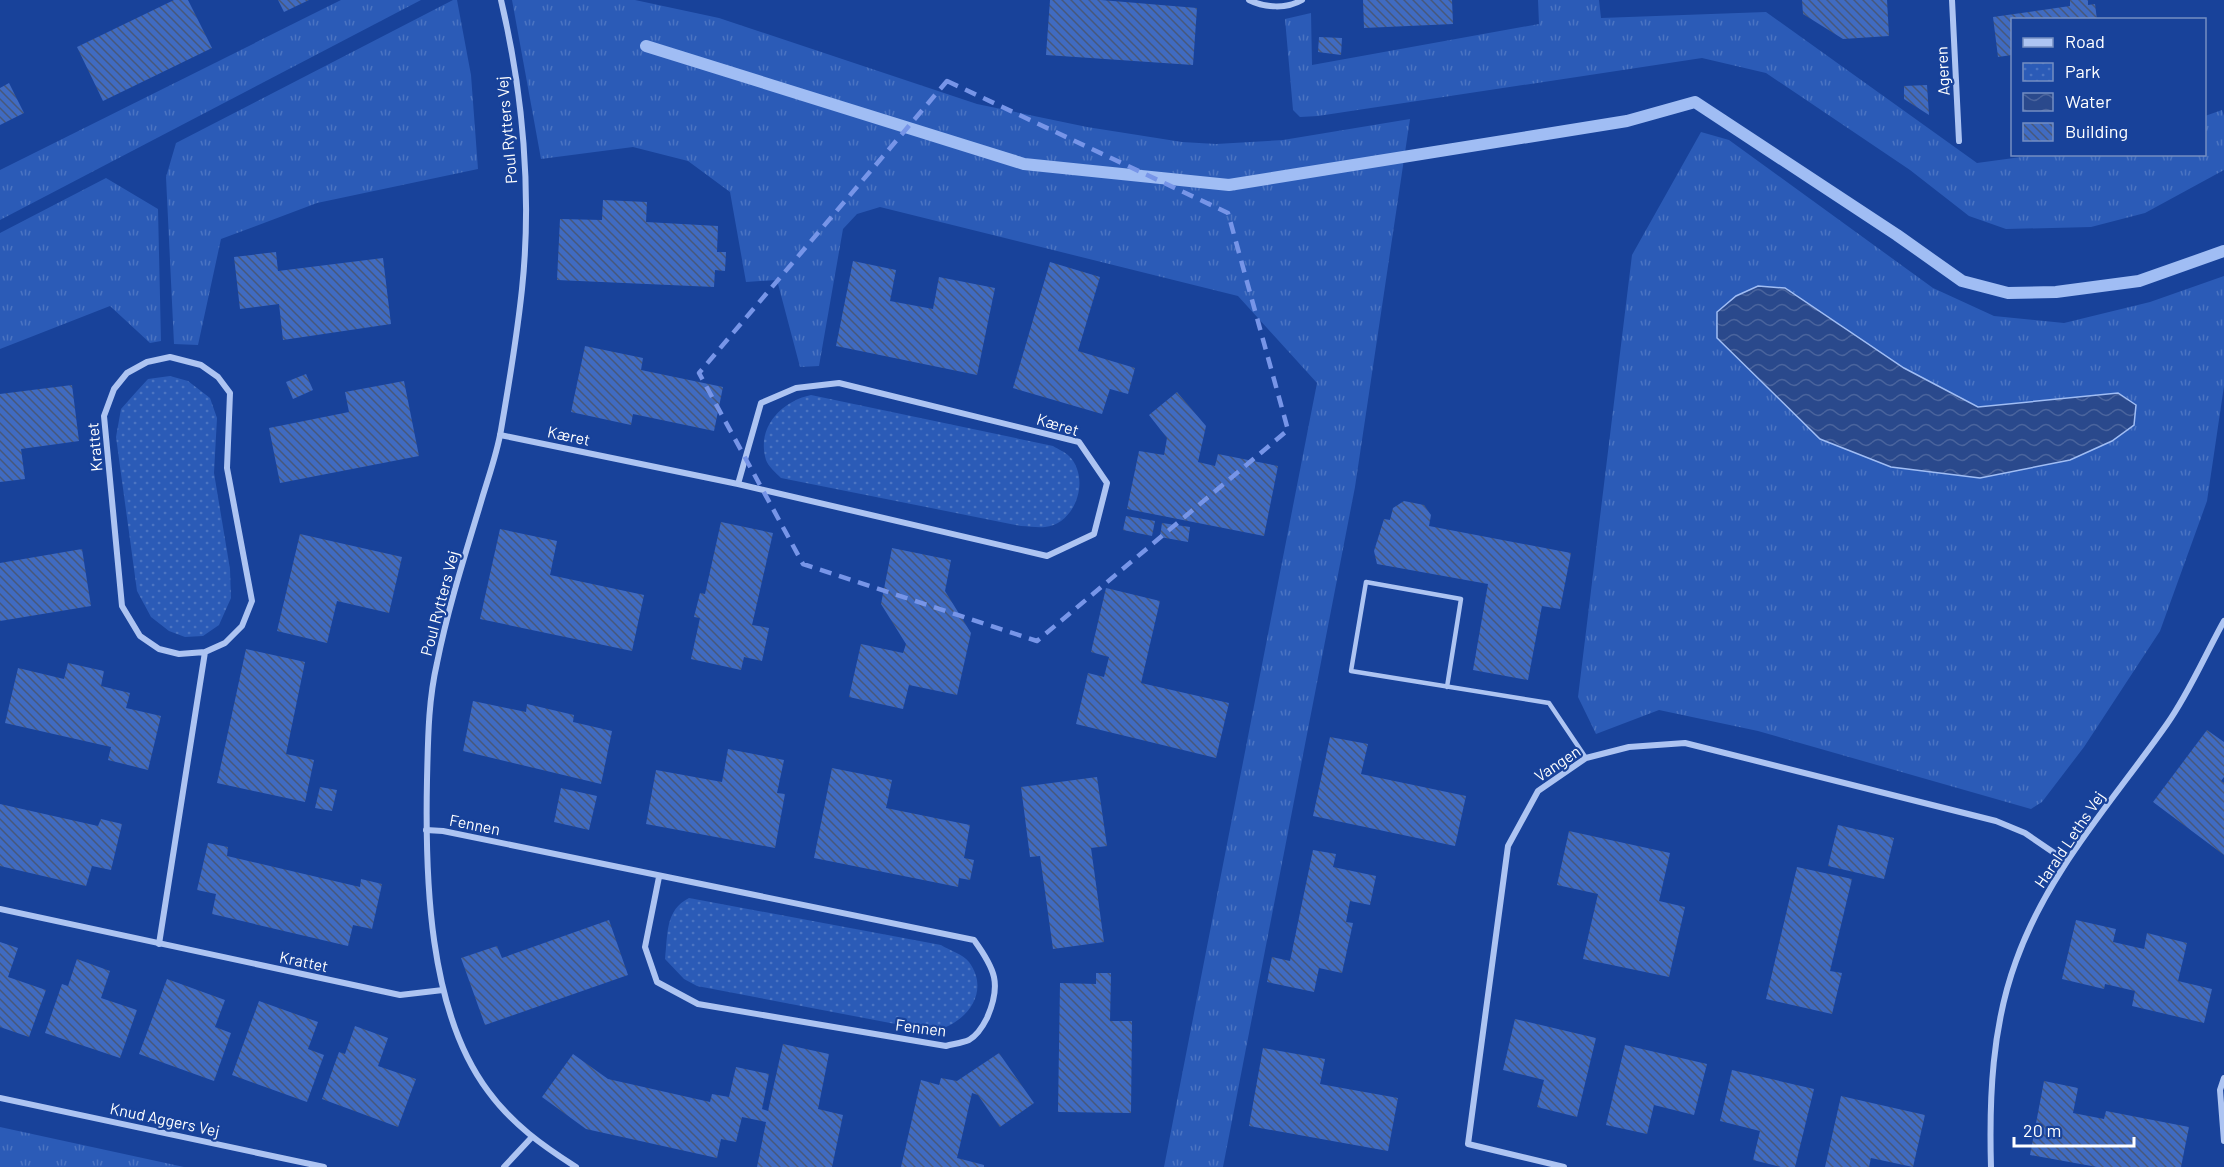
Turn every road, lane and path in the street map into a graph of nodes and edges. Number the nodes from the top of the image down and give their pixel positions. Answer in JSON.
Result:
{"nodes":[{"id":1,"x":501,"y":0,"type":"edge"},
{"id":2,"x":1250,"y":0,"type":"edge"},
{"id":3,"x":1302,"y":0,"type":"edge"},
{"id":4,"x":1952,"y":0,"type":"edge"},
{"id":5,"x":1959,"y":141,"type":"dead end"},
{"id":6,"x":500,"y":435,"type":"junction"},
{"id":7,"x":738,"y":484,"type":"junction"},
{"id":8,"x":2224,"y":621,"type":"edge"},
{"id":9,"x":205,"y":652,"type":"junction"},
{"id":10,"x":1447,"y":687,"type":"junction"},
{"id":11,"x":1586,"y":758,"type":"junction"},
{"id":12,"x":426,"y":830,"type":"junction"},
{"id":13,"x":2066,"y":861,"type":"junction"},
{"id":14,"x":659,"y":877,"type":"junction"},
{"id":15,"x":0,"y":909,"type":"edge"},
{"id":16,"x":159,"y":944,"type":"junction"},
{"id":17,"x":443,"y":990,"type":"junction"},
{"id":18,"x":2224,"y":1078,"type":"edge"},
{"id":19,"x":0,"y":1098,"type":"edge"},
{"id":20,"x":532,"y":1137,"type":"junction"},
{"id":21,"x":2224,"y":1141,"type":"edge"},
{"id":22,"x":324,"y":1167,"type":"edge"},
{"id":23,"x":504,"y":1167,"type":"edge"},
{"id":24,"x":576,"y":1167,"type":"edge"},
{"id":25,"x":1564,"y":1167,"type":"edge"},
{"id":26,"x":1990,"y":1167,"type":"edge"}],
"edges":[{"from":1,"to":6,"type":"street","name":"Poul Rytters Vej"},
{"from":2,"to":3,"type":"street"},
{"from":4,"to":5,"type":"street","name":"Ageren"},
{"from":6,"to":7,"type":"street","name":"Kæret"},
{"from":6,"to":12,"type":"street","name":"Poul Rytters Vej"},
{"from":7,"to":7,"type":"street","name":"Kæret"},
{"from":8,"to":13,"type":"street","name":"Harald Leths Vej"},
{"from":9,"to":9,"type":"street","name":"Krattet"},
{"from":9,"to":16,"type":"street"},
{"from":10,"to":10,"type":"lane"},
{"from":10,"to":11,"type":"lane"},
{"from":11,"to":13,"type":"street","name":"Vangen"},
{"from":11,"to":25,"type":"street","name":"Vangen"},
{"from":12,"to":14,"type":"street","name":"Fennen"},
{"from":12,"to":17,"type":"street","name":"Poul Rytters Vej"},
{"from":13,"to":26,"type":"street","name":"Harald Leths Vej"},
{"from":14,"to":14,"type":"street","name":"Fennen"},
{"from":15,"to":16,"type":"street","name":"Krattet"},
{"from":16,"to":17,"type":"street","name":"Krattet"},
{"from":17,"to":20,"type":"street","name":"Poul Rytters Vej"},
{"from":18,"to":21,"type":"street"},
{"from":19,"to":22,"type":"street","name":"Knud Aggers Vej"},
{"from":20,"to":23,"type":"street"},
{"from":20,"to":24,"type":"street","name":"Poul Rytters Vej"}]}
